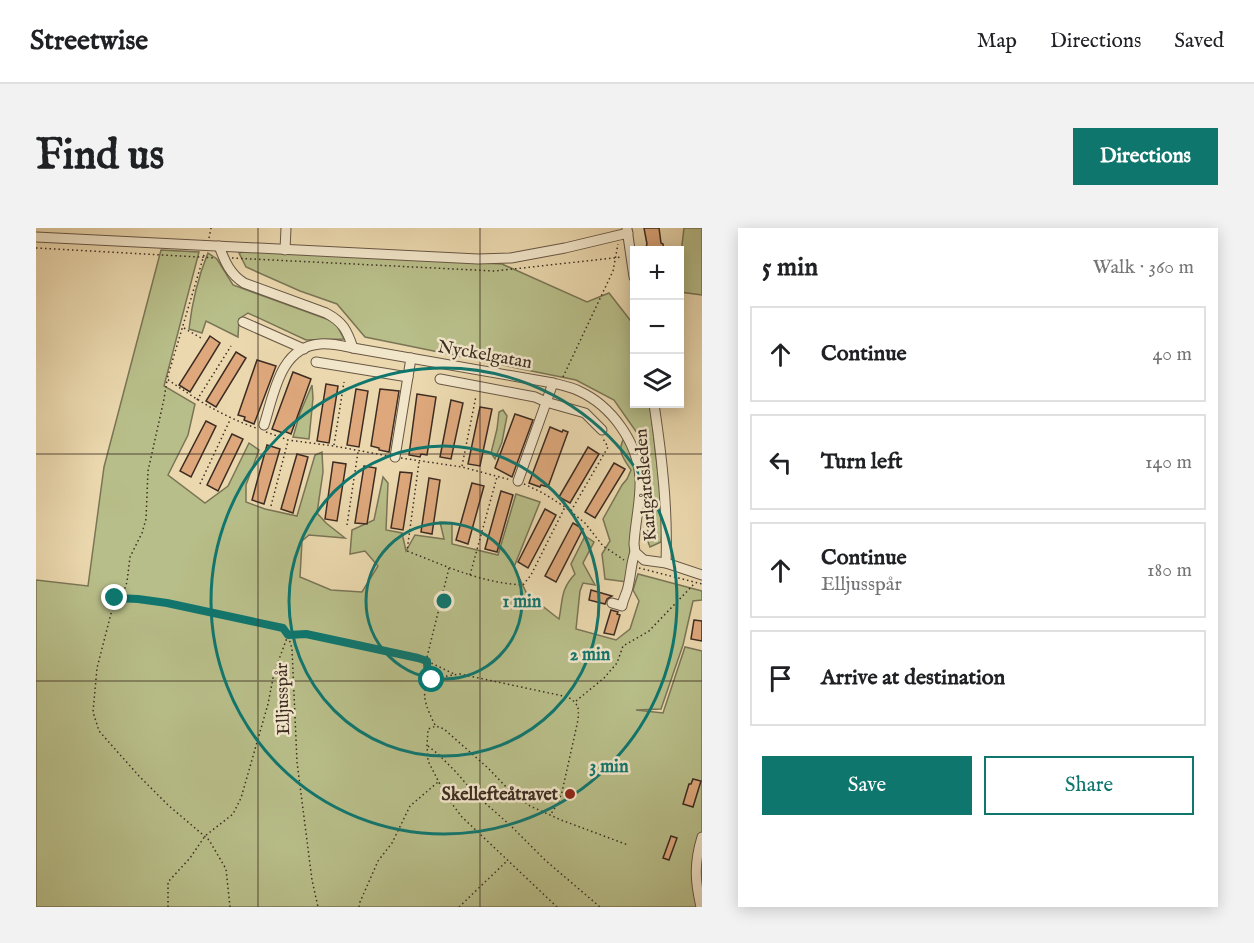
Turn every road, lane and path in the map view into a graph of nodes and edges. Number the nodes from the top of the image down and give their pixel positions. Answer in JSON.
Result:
{"nodes":[{"id":1,"x":84,"y":228,"type":"edge"},
{"id":2,"x":211,"y":228,"type":"edge"},
{"id":3,"x":286,"y":228,"type":"edge"},
{"id":4,"x":627,"y":231,"type":"edge"},
{"id":5,"x":617,"y":236,"type":"junction"},
{"id":6,"x":36,"y":237,"type":"edge"},
{"id":7,"x":83,"y":239,"type":"junction"},
{"id":8,"x":207,"y":246,"type":"junction"},
{"id":9,"x":219,"y":246,"type":"junction"},
{"id":10,"x":36,"y":248,"type":"edge"},
{"id":11,"x":630,"y":249,"type":"edge"},
{"id":12,"x":285,"y":250,"type":"junction"},
{"id":13,"x":630,"y":255,"type":"edge"},
{"id":14,"x":204,"y":257,"type":"junction"},
{"id":15,"x":223,"y":258,"type":"junction"},
{"id":16,"x":616,"y":258,"type":"junction"},
{"id":17,"x":243,"y":322,"type":"dead end"},
{"id":18,"x":183,"y":327,"type":"junction"},
{"id":19,"x":201,"y":338,"type":"dead end"},
{"id":20,"x":231,"y":346,"type":"dead end"},
{"id":21,"x":353,"y":348,"type":"junction"},
{"id":22,"x":304,"y":349,"type":"junction"},
{"id":23,"x":411,"y":358,"type":"junction"},
{"id":24,"x":316,"y":362,"type":"dead end"},
{"id":25,"x":408,"y":377,"type":"junction"},
{"id":26,"x":167,"y":379,"type":"junction"},
{"id":27,"x":440,"y":379,"type":"dead end"},
{"id":28,"x":344,"y":382,"type":"dead end"},
{"id":29,"x":556,"y":384,"type":"junction"},
{"id":30,"x":476,"y":396,"type":"dead end"},
{"id":31,"x":197,"y":400,"type":"junction"},
{"id":32,"x":546,"y":402,"type":"junction"},
{"id":33,"x":655,"y":408,"type":"edge"},
{"id":34,"x":231,"y":419,"type":"junction"},
{"id":35,"x":264,"y":425,"type":"dead end"},
{"id":36,"x":602,"y":430,"type":"joint"},
{"id":37,"x":288,"y":440,"type":"junction"},
{"id":38,"x":334,"y":446,"type":"junction"},
{"id":39,"x":358,"y":451,"type":"junction"},
{"id":40,"x":395,"y":458,"type":"junction"},
{"id":41,"x":419,"y":461,"type":"junction"},
{"id":42,"x":462,"y":467,"type":"junction"},
{"id":43,"x":498,"y":476,"type":"junction"},
{"id":44,"x":518,"y":482,"type":"junction"},
{"id":45,"x":200,"y":484,"type":"dead end"},
{"id":46,"x":271,"y":506,"type":"dead end"},
{"id":47,"x":565,"y":507,"type":"junction"},
{"id":48,"x":570,"y":511,"type":"junction"},
{"id":49,"x":347,"y":525,"type":"dead end"},
{"id":50,"x":635,"y":552,"type":"junction"},
{"id":51,"x":666,"y":563,"type":"junction"},
{"id":52,"x":632,"y":565,"type":"junction"},
{"id":53,"x":449,"y":567,"type":"junction"},
{"id":54,"x":470,"y":575,"type":"junction"},
{"id":55,"x":699,"y":579,"type":"edge"},
{"id":56,"x":702,"y":584,"type":"edge"},
{"id":57,"x":115,"y":598,"type":"junction"},
{"id":58,"x":612,"y":603,"type":"dead end"},
{"id":59,"x":288,"y":635,"type":"junction"},
{"id":60,"x":427,"y":661,"type":"junction"},
{"id":61,"x":454,"y":674,"type":"junction"},
{"id":62,"x":428,"y":684,"type":"junction"},
{"id":63,"x":576,"y":702,"type":"junction"},
{"id":64,"x":436,"y":726,"type":"junction"},
{"id":65,"x":427,"y":746,"type":"junction"},
{"id":66,"x":439,"y":782,"type":"junction"},
{"id":67,"x":550,"y":815,"type":"junction"},
{"id":68,"x":205,"y":836,"type":"junction"},
{"id":69,"x":702,"y":837,"type":"edge"},
{"id":70,"x":628,"y":845,"type":"dead end"},
{"id":71,"x":508,"y":860,"type":"junction"},
{"id":72,"x":168,"y":907,"type":"edge"},
{"id":73,"x":230,"y":907,"type":"edge"},
{"id":74,"x":318,"y":907,"type":"edge"},
{"id":75,"x":359,"y":907,"type":"edge"},
{"id":76,"x":459,"y":907,"type":"edge"},
{"id":77,"x":557,"y":907,"type":"edge"},
{"id":78,"x":600,"y":907,"type":"edge"},
{"id":79,"x":701,"y":907,"type":"edge"}],
"edges":[{"from":1,"to":7,"type":"street"},
{"from":2,"to":8,"type":"path"},
{"from":3,"to":12,"type":"street"},
{"from":4,"to":5,"type":"street"},
{"from":4,"to":11,"type":"street"},
{"from":5,"to":12,"type":"street"},
{"from":5,"to":16,"type":"path"},
{"from":6,"to":7,"type":"street"},
{"from":7,"to":8,"type":"street"},
{"from":8,"to":9,"type":"street"},
{"from":9,"to":12,"type":"street"},
{"from":9,"to":15,"type":"street"},
{"from":10,"to":14,"type":"path"},
{"from":13,"to":16,"type":"path"},
{"from":14,"to":15,"type":"path"},
{"from":14,"to":18,"type":"path"},
{"from":15,"to":16,"type":"path"},
{"from":15,"to":21,"type":"street"},
{"from":16,"to":29,"type":"path"},
{"from":17,"to":22,"type":"street"},
{"from":18,"to":19,"type":"path"},
{"from":18,"to":26,"type":"path"},
{"from":20,"to":31,"type":"path"},
{"from":21,"to":22,"type":"street","name":"Nyckelgatan"},
{"from":21,"to":23,"type":"street","name":"Nyckelgatan"},
{"from":22,"to":35,"type":"street"},
{"from":23,"to":25,"type":"street","name":"Nyckelgatan"},
{"from":23,"to":29,"type":"street","name":"Nyckelgatan"},
{"from":24,"to":25,"type":"street"},
{"from":25,"to":40,"type":"street","name":"Nyckelgatan"},
{"from":26,"to":31,"type":"path"},
{"from":26,"to":57,"type":"path"},
{"from":27,"to":32,"type":"street"},
{"from":28,"to":38,"type":"path"},
{"from":29,"to":32,"type":"street","name":"Nyckelgatan"},
{"from":29,"to":50,"type":"street","name":"Nyckelgatan"},
{"from":30,"to":42,"type":"path"},
{"from":31,"to":34,"type":"path"},
{"from":32,"to":36,"type":"street"},
{"from":32,"to":44,"type":"street","name":"Nyckelgatan"},
{"from":33,"to":51,"type":"street","name":"Karlgårdsleden"},
{"from":34,"to":37,"type":"path"},
{"from":34,"to":45,"type":"path"},
{"from":36,"to":48,"type":"path"},
{"from":37,"to":38,"type":"path"},
{"from":37,"to":46,"type":"path"},
{"from":38,"to":39,"type":"path"},
{"from":39,"to":40,"type":"path"},
{"from":39,"to":49,"type":"path"},
{"from":40,"to":41,"type":"path"},
{"from":41,"to":42,"type":"path"},
{"from":41,"to":53,"type":"path"},
{"from":42,"to":43,"type":"path"},
{"from":43,"to":44,"type":"path"},
{"from":43,"to":54,"type":"path"},
{"from":44,"to":47,"type":"path"},
{"from":47,"to":48,"type":"path"},
{"from":47,"to":54,"type":"path"},
{"from":48,"to":52,"type":"path"},
{"from":50,"to":51,"type":"street"},
{"from":50,"to":52,"type":"street","name":"Nyckelgatan"},
{"from":51,"to":55,"type":"street"},
{"from":52,"to":55,"type":"path"},
{"from":52,"to":58,"type":"street","name":"Nyckelgatan"},
{"from":53,"to":54,"type":"path"},
{"from":53,"to":60,"type":"path"},
{"from":55,"to":56,"type":"path"},
{"from":55,"to":63,"type":"path"},
{"from":57,"to":59,"type":"path"},
{"from":57,"to":68,"type":"path"},
{"from":59,"to":60,"type":"path"},
{"from":59,"to":68,"type":"path"},
{"from":59,"to":74,"type":"path","name":"Elljusspår"},
{"from":60,"to":61,"type":"path"},
{"from":60,"to":62,"type":"path"},
{"from":61,"to":62,"type":"path"},
{"from":61,"to":63,"type":"path"},
{"from":62,"to":64,"type":"path"},
{"from":63,"to":67,"type":"path"},
{"from":64,"to":65,"type":"path"},
{"from":64,"to":67,"type":"path"},
{"from":65,"to":66,"type":"path"},
{"from":65,"to":78,"type":"path"},
{"from":66,"to":71,"type":"path"},
{"from":66,"to":75,"type":"path"},
{"from":67,"to":70,"type":"path"},
{"from":68,"to":72,"type":"path"},
{"from":68,"to":73,"type":"path"},
{"from":69,"to":79,"type":"street"},
{"from":71,"to":76,"type":"path"},
{"from":71,"to":77,"type":"path"}]}
